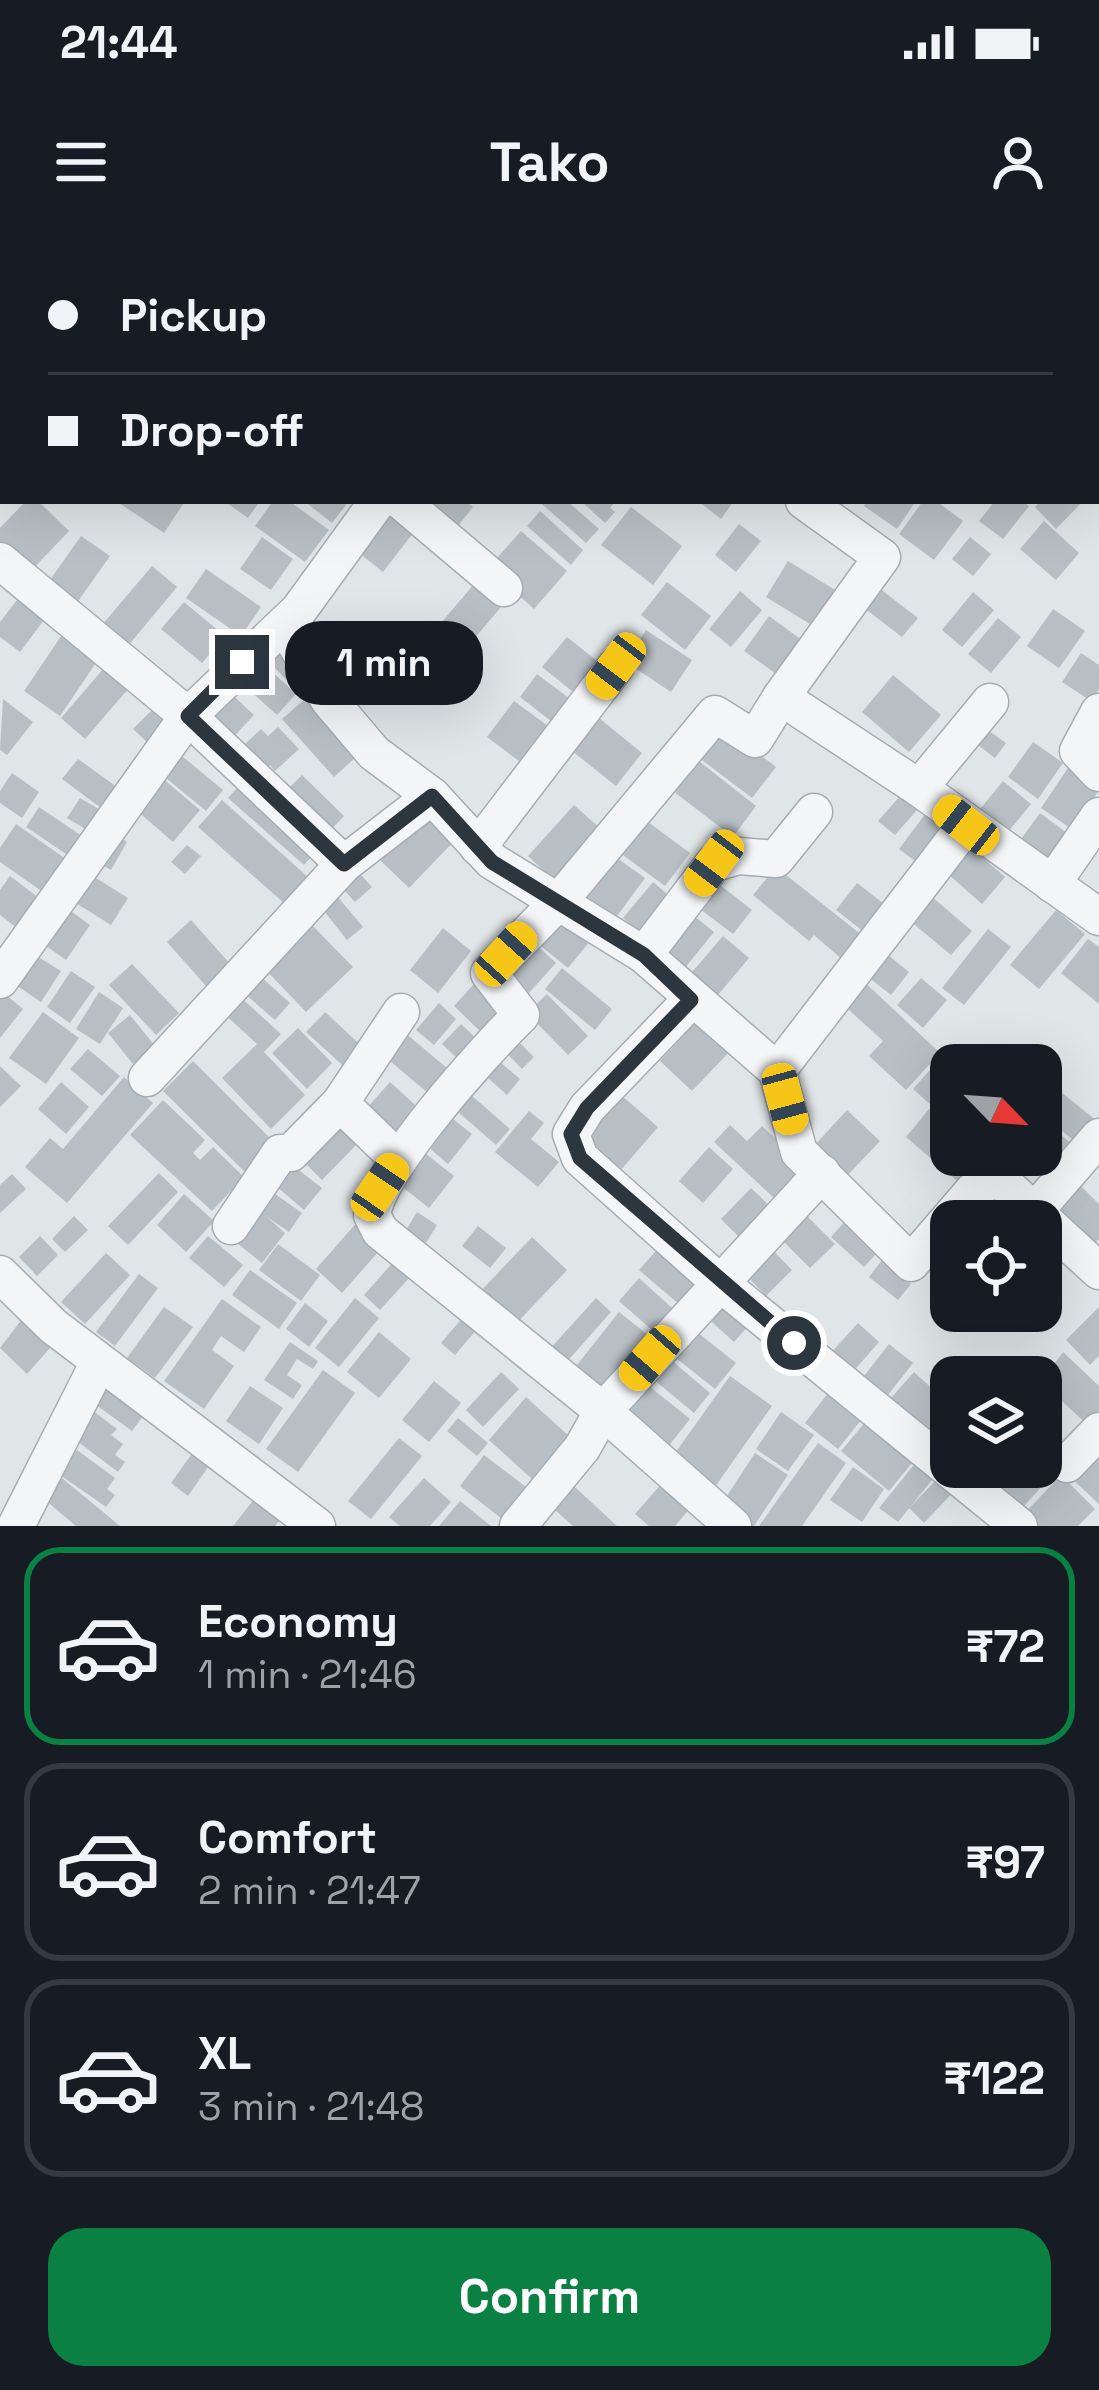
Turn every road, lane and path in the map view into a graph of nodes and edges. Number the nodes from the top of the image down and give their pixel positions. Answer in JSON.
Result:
{"nodes":[{"id":1,"x":376,"y":504,"type":"edge"},
{"id":2,"x":405,"y":504,"type":"edge"},
{"id":3,"x":808,"y":504,"type":"edge"},
{"id":4,"x":0,"y":561,"type":"edge"},
{"id":5,"x":504,"y":587,"type":"dead end"},
{"id":6,"x":285,"y":626,"type":"junction"},
{"id":7,"x":616,"y":666,"type":"dead end"},
{"id":8,"x":781,"y":697,"type":"junction"},
{"id":9,"x":989,"y":702,"type":"dead end"},
{"id":10,"x":1099,"y":712,"type":"edge"},
{"id":11,"x":188,"y":716,"type":"junction"},
{"id":12,"x":1099,"y":773,"type":"edge"},
{"id":13,"x":920,"y":788,"type":"junction"},
{"id":14,"x":432,"y":796,"type":"junction"},
{"id":15,"x":814,"y":812,"type":"dead end"},
{"id":16,"x":1099,"y":816,"type":"edge"},
{"id":17,"x":966,"y":825,"type":"junction"},
{"id":18,"x":478,"y":847,"type":"junction"},
{"id":19,"x":344,"y":864,"type":"junction"},
{"id":20,"x":1052,"y":884,"type":"junction"},
{"id":21,"x":561,"y":899,"type":"junction"},
{"id":22,"x":1099,"y":916,"type":"edge"},
{"id":23,"x":644,"y":955,"type":"junction"},
{"id":24,"x":0,"y":980,"type":"edge"},
{"id":25,"x":691,"y":1000,"type":"junction"},
{"id":26,"x":401,"y":1012,"type":"dead end"},
{"id":27,"x":778,"y":1071,"type":"junction"},
{"id":28,"x":147,"y":1078,"type":"dead end"},
{"id":29,"x":340,"y":1103,"type":"junction"},
{"id":30,"x":1099,"y":1137,"type":"edge"},
{"id":31,"x":398,"y":1160,"type":"junction"},
{"id":32,"x":822,"y":1173,"type":"junction"},
{"id":33,"x":965,"y":1200,"type":"edge"},
{"id":34,"x":1021,"y":1200,"type":"edge"},
{"id":35,"x":1044,"y":1200,"type":"edge"},
{"id":36,"x":231,"y":1226,"type":"dead end"},
{"id":37,"x":1062,"y":1237,"type":"edge"},
{"id":38,"x":930,"y":1241,"type":"edge"},
{"id":39,"x":1099,"y":1271,"type":"edge"},
{"id":40,"x":0,"y":1274,"type":"edge"},
{"id":41,"x":720,"y":1282,"type":"junction"},
{"id":42,"x":99,"y":1362,"type":"junction"},
{"id":43,"x":603,"y":1411,"type":"junction"},
{"id":44,"x":1099,"y":1431,"type":"edge"},
{"id":45,"x":1067,"y":1464,"type":"dead end"},
{"id":46,"x":16,"y":1526,"type":"edge"},
{"id":47,"x":316,"y":1526,"type":"edge"},
{"id":48,"x":518,"y":1526,"type":"edge"},
{"id":49,"x":733,"y":1526,"type":"edge"},
{"id":50,"x":1019,"y":1526,"type":"edge"}],
"edges":[{"from":1,"to":6,"type":"street"},
{"from":2,"to":5,"type":"street"},
{"from":3,"to":8,"type":"street"},
{"from":4,"to":11,"type":"street"},
{"from":6,"to":11,"type":"street"},
{"from":6,"to":14,"type":"street"},
{"from":7,"to":18,"type":"street"},
{"from":8,"to":13,"type":"street"},
{"from":8,"to":21,"type":"street"},
{"from":9,"to":13,"type":"street"},
{"from":10,"to":12,"type":"street"},
{"from":11,"to":19,"type":"street"},
{"from":11,"to":24,"type":"street"},
{"from":13,"to":17,"type":"street"},
{"from":14,"to":18,"type":"street"},
{"from":14,"to":19,"type":"street"},
{"from":15,"to":23,"type":"street"},
{"from":16,"to":20,"type":"street"},
{"from":17,"to":20,"type":"street"},
{"from":17,"to":27,"type":"street"},
{"from":18,"to":21,"type":"street"},
{"from":19,"to":28,"type":"street"},
{"from":20,"to":22,"type":"street"},
{"from":21,"to":23,"type":"street"},
{"from":21,"to":31,"type":"street"},
{"from":23,"to":25,"type":"street"},
{"from":25,"to":27,"type":"street"},
{"from":25,"to":41,"type":"street"},
{"from":26,"to":29,"type":"street"},
{"from":27,"to":32,"type":"street"},
{"from":29,"to":31,"type":"street"},
{"from":29,"to":36,"type":"street"},
{"from":30,"to":35,"type":"street"},
{"from":31,"to":43,"type":"street"},
{"from":32,"to":38,"type":"street"},
{"from":32,"to":41,"type":"street"},
{"from":33,"to":34,"type":"street"},
{"from":37,"to":39,"type":"street"},
{"from":40,"to":42,"type":"street"},
{"from":41,"to":43,"type":"street"},
{"from":41,"to":50,"type":"street"},
{"from":42,"to":46,"type":"street"},
{"from":42,"to":47,"type":"street"},
{"from":43,"to":48,"type":"street"},
{"from":43,"to":49,"type":"street"},
{"from":44,"to":45,"type":"street"}]}
